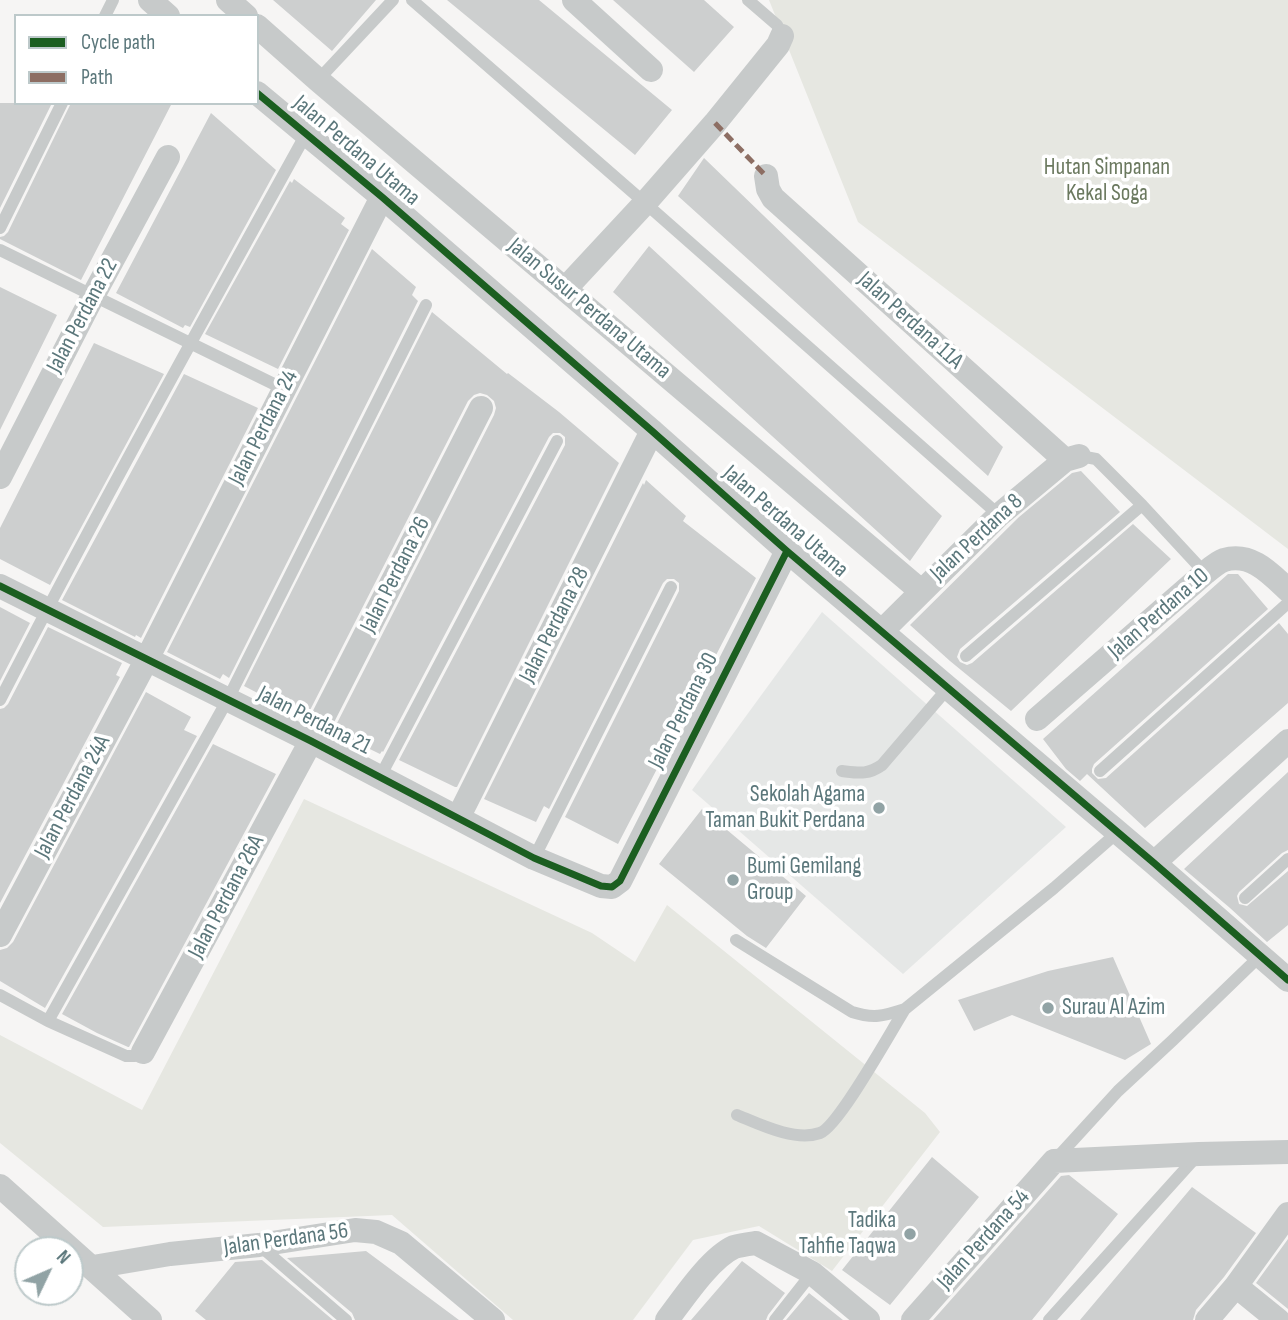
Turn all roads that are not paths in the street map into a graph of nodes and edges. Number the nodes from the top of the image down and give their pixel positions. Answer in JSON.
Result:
{"nodes":[{"id":1,"x":150,"y":0,"type":"edge"},
{"id":2,"x":228,"y":0,"type":"edge"},
{"id":3,"x":393,"y":0,"type":"edge"},
{"id":4,"x":412,"y":0,"type":"edge"},
{"id":5,"x":574,"y":0,"type":"edge"},
{"id":6,"x":748,"y":0,"type":"edge"},
{"id":7,"x":166,"y":14,"type":"edge"},
{"id":8,"x":244,"y":14,"type":"edge"},
{"id":9,"x":259,"y":28,"type":"edge"},
{"id":10,"x":782,"y":36,"type":"joint"},
{"id":11,"x":651,"y":70,"type":"dead end"},
{"id":12,"x":318,"y":80,"type":"junction"},
{"id":13,"x":259,"y":95,"type":"edge"},
{"id":14,"x":61,"y":105,"type":"edge"},
{"id":15,"x":306,"y":134,"type":"junction"},
{"id":16,"x":168,"y":158,"type":"dead end"},
{"id":17,"x":766,"y":176,"type":"dead end"},
{"id":18,"x":382,"y":197,"type":"junction"},
{"id":19,"x":645,"y":203,"type":"junction"},
{"id":20,"x":0,"y":228,"type":"edge"},
{"id":21,"x":0,"y":250,"type":"edge"},
{"id":22,"x":565,"y":289,"type":"junction"},
{"id":23,"x":93,"y":296,"type":"junction"},
{"id":24,"x":426,"y":305,"type":"dead end"},
{"id":25,"x":191,"y":343,"type":"junction"},
{"id":26,"x":284,"y":389,"type":"junction"},
{"id":27,"x":481,"y":408,"type":"dead end"},
{"id":28,"x":652,"y":431,"type":"junction"},
{"id":29,"x":558,"y":442,"type":"dead end"},
{"id":30,"x":1073,"y":458,"type":"junction"},
{"id":31,"x":0,"y":477,"type":"edge"},
{"id":32,"x":1142,"y":505,"type":"junction"},
{"id":33,"x":999,"y":515,"type":"junction"},
{"id":34,"x":787,"y":551,"type":"junction"},
{"id":35,"x":1205,"y":573,"type":"junction"},
{"id":36,"x":0,"y":586,"type":"edge"},
{"id":37,"x":671,"y":587,"type":"dead end"},
{"id":38,"x":1288,"y":590,"type":"edge"},
{"id":39,"x":921,"y":591,"type":"junction"},
{"id":40,"x":1288,"y":603,"type":"edge"},
{"id":41,"x":47,"y":610,"type":"junction"},
{"id":42,"x":882,"y":631,"type":"junction"},
{"id":43,"x":966,"y":656,"type":"dead end"},
{"id":44,"x":147,"y":659,"type":"junction"},
{"id":45,"x":948,"y":688,"type":"junction"},
{"id":46,"x":228,"y":699,"type":"junction"},
{"id":47,"x":0,"y":700,"type":"edge"},
{"id":48,"x":1037,"y":719,"type":"dead end"},
{"id":49,"x":311,"y":741,"type":"junction"},
{"id":50,"x":1288,"y":741,"type":"edge"},
{"id":51,"x":842,"y":771,"type":"dead end"},
{"id":52,"x":1100,"y":771,"type":"dead end"},
{"id":53,"x":380,"y":777,"type":"junction"},
{"id":54,"x":458,"y":818,"type":"junction"},
{"id":55,"x":1118,"y":832,"type":"junction"},
{"id":56,"x":534,"y":858,"type":"junction"},
{"id":57,"x":1288,"y":859,"type":"edge"},
{"id":58,"x":1154,"y":863,"type":"junction"},
{"id":59,"x":612,"y":887,"type":"joint"},
{"id":60,"x":1245,"y":898,"type":"dead end"},
{"id":61,"x":0,"y":935,"type":"edge"},
{"id":62,"x":736,"y":940,"type":"dead end"},
{"id":63,"x":1260,"y":956,"type":"junction"},
{"id":64,"x":1288,"y":980,"type":"edge"},
{"id":65,"x":0,"y":995,"type":"edge"},
{"id":66,"x":905,"y":1009,"type":"junction"},
{"id":67,"x":48,"y":1021,"type":"junction"},
{"id":68,"x":143,"y":1052,"type":"joint"},
{"id":69,"x":737,"y":1115,"type":"dead end"},
{"id":70,"x":1288,"y":1152,"type":"edge"},
{"id":71,"x":1199,"y":1154,"type":"junction"},
{"id":72,"x":1054,"y":1161,"type":"junction"},
{"id":73,"x":0,"y":1186,"type":"edge"},
{"id":74,"x":1288,"y":1214,"type":"edge"},
{"id":75,"x":258,"y":1245,"type":"junction"},
{"id":76,"x":93,"y":1268,"type":"junction"},
{"id":77,"x":812,"y":1273,"type":"junction"},
{"id":78,"x":1236,"y":1286,"type":"junction"},
{"id":79,"x":150,"y":1320,"type":"edge"},
{"id":80,"x":346,"y":1320,"type":"edge"},
{"id":81,"x":493,"y":1320,"type":"edge"},
{"id":82,"x":667,"y":1320,"type":"edge"},
{"id":83,"x":775,"y":1320,"type":"edge"},
{"id":84,"x":868,"y":1320,"type":"edge"},
{"id":85,"x":913,"y":1320,"type":"edge"},
{"id":86,"x":1049,"y":1320,"type":"edge"},
{"id":87,"x":1207,"y":1320,"type":"edge"},
{"id":88,"x":1278,"y":1320,"type":"edge"}],
"edges":[{"from":1,"to":7,"type":"street"},
{"from":2,"to":8,"type":"street"},
{"from":3,"to":12,"type":"lane"},
{"from":4,"to":19,"type":"lane"},
{"from":5,"to":11,"type":"street"},
{"from":6,"to":10,"type":"lane"},
{"from":9,"to":12,"type":"street","name":"Jalan Susur Perdana Utama"},
{"from":10,"to":19,"type":"street"},
{"from":12,"to":22,"type":"street","name":"Jalan Susur Perdana Utama"},
{"from":13,"to":15,"type":"street","name":"Jalan Perdana Utama"},
{"from":14,"to":20,"type":"lane"},
{"from":15,"to":18,"type":"street","name":"Jalan Perdana Utama"},
{"from":15,"to":25,"type":"lane"},
{"from":16,"to":23,"type":"street","name":"Jalan Perdana 22"},
{"from":17,"to":30,"type":"street","name":"Jalan Perdana 11A"},
{"from":18,"to":26,"type":"street","name":"Jalan Perdana 24"},
{"from":18,"to":28,"type":"street","name":"Jalan Perdana Utama"},
{"from":19,"to":22,"type":"street"},
{"from":19,"to":33,"type":"lane"},
{"from":21,"to":23,"type":"lane"},
{"from":22,"to":39,"type":"street","name":"Jalan Susur Perdana Utama"},
{"from":23,"to":25,"type":"lane"},
{"from":23,"to":31,"type":"street","name":"Jalan Perdana 22"},
{"from":24,"to":46,"type":"lane"},
{"from":25,"to":26,"type":"lane"},
{"from":25,"to":41,"type":"lane"},
{"from":26,"to":44,"type":"street","name":"Jalan Perdana 24"},
{"from":27,"to":49,"type":"street","name":"Jalan Perdana 26"},
{"from":28,"to":34,"type":"street","name":"Jalan Perdana Utama"},
{"from":28,"to":54,"type":"street","name":"Jalan Perdana 28"},
{"from":29,"to":53,"type":"lane"},
{"from":30,"to":32,"type":"lane"},
{"from":30,"to":33,"type":"street","name":"Jalan Perdana 8"},
{"from":32,"to":35,"type":"lane"},
{"from":32,"to":43,"type":"lane"},
{"from":33,"to":39,"type":"street","name":"Jalan Perdana 8"},
{"from":34,"to":42,"type":"street","name":"Jalan Perdana Utama"},
{"from":34,"to":59,"type":"street","name":"Jalan Perdana 30"},
{"from":35,"to":38,"type":"street","name":"Jalan Perdana 10"},
{"from":35,"to":48,"type":"street","name":"Jalan Perdana 10"},
{"from":36,"to":41,"type":"street","name":"Jalan Perdana 21"},
{"from":37,"to":56,"type":"lane"},
{"from":39,"to":42,"type":"street","name":"Jalan Perdana 8"},
{"from":40,"to":52,"type":"lane"},
{"from":41,"to":44,"type":"street","name":"Jalan Perdana 21"},
{"from":41,"to":47,"type":"lane"},
{"from":42,"to":45,"type":"street","name":"Jalan Perdana Utama"},
{"from":44,"to":46,"type":"street","name":"Jalan Perdana 21"},
{"from":44,"to":61,"type":"street","name":"Jalan Perdana 24A"},
{"from":45,"to":51,"type":"lane"},
{"from":45,"to":55,"type":"street","name":"Jalan Perdana Utama"},
{"from":46,"to":49,"type":"street","name":"Jalan Perdana 21"},
{"from":46,"to":67,"type":"lane"},
{"from":49,"to":53,"type":"street","name":"Jalan Perdana 21"},
{"from":49,"to":68,"type":"street","name":"Jalan Perdana 26A"},
{"from":50,"to":58,"type":"street"},
{"from":53,"to":54,"type":"street","name":"Jalan Perdana 21"},
{"from":54,"to":56,"type":"street","name":"Jalan Perdana 21"},
{"from":55,"to":58,"type":"street","name":"Jalan Perdana Utama"},
{"from":55,"to":66,"type":"lane"},
{"from":56,"to":59,"type":"street","name":"Jalan Perdana 21"},
{"from":57,"to":60,"type":"lane"},
{"from":58,"to":63,"type":"street","name":"Jalan Perdana Utama"},
{"from":62,"to":66,"type":"lane"},
{"from":63,"to":64,"type":"street","name":"Jalan Perdana Utama"},
{"from":63,"to":72,"type":"lane"},
{"from":65,"to":67,"type":"lane"},
{"from":66,"to":69,"type":"lane"},
{"from":67,"to":68,"type":"lane"},
{"from":70,"to":71,"type":"street"},
{"from":71,"to":72,"type":"street"},
{"from":71,"to":86,"type":"lane"},
{"from":72,"to":85,"type":"street","name":"Jalan Perdana 54"},
{"from":73,"to":76,"type":"street"},
{"from":74,"to":78,"type":"street"},
{"from":75,"to":76,"type":"street","name":"Jalan Perdana 56"},
{"from":75,"to":80,"type":"lane"},
{"from":75,"to":81,"type":"street","name":"Jalan Perdana 56"},
{"from":76,"to":79,"type":"street"},
{"from":77,"to":82,"type":"street"},
{"from":77,"to":83,"type":"lane"},
{"from":77,"to":84,"type":"street"},
{"from":78,"to":87,"type":"street"},
{"from":78,"to":88,"type":"street"}]}
